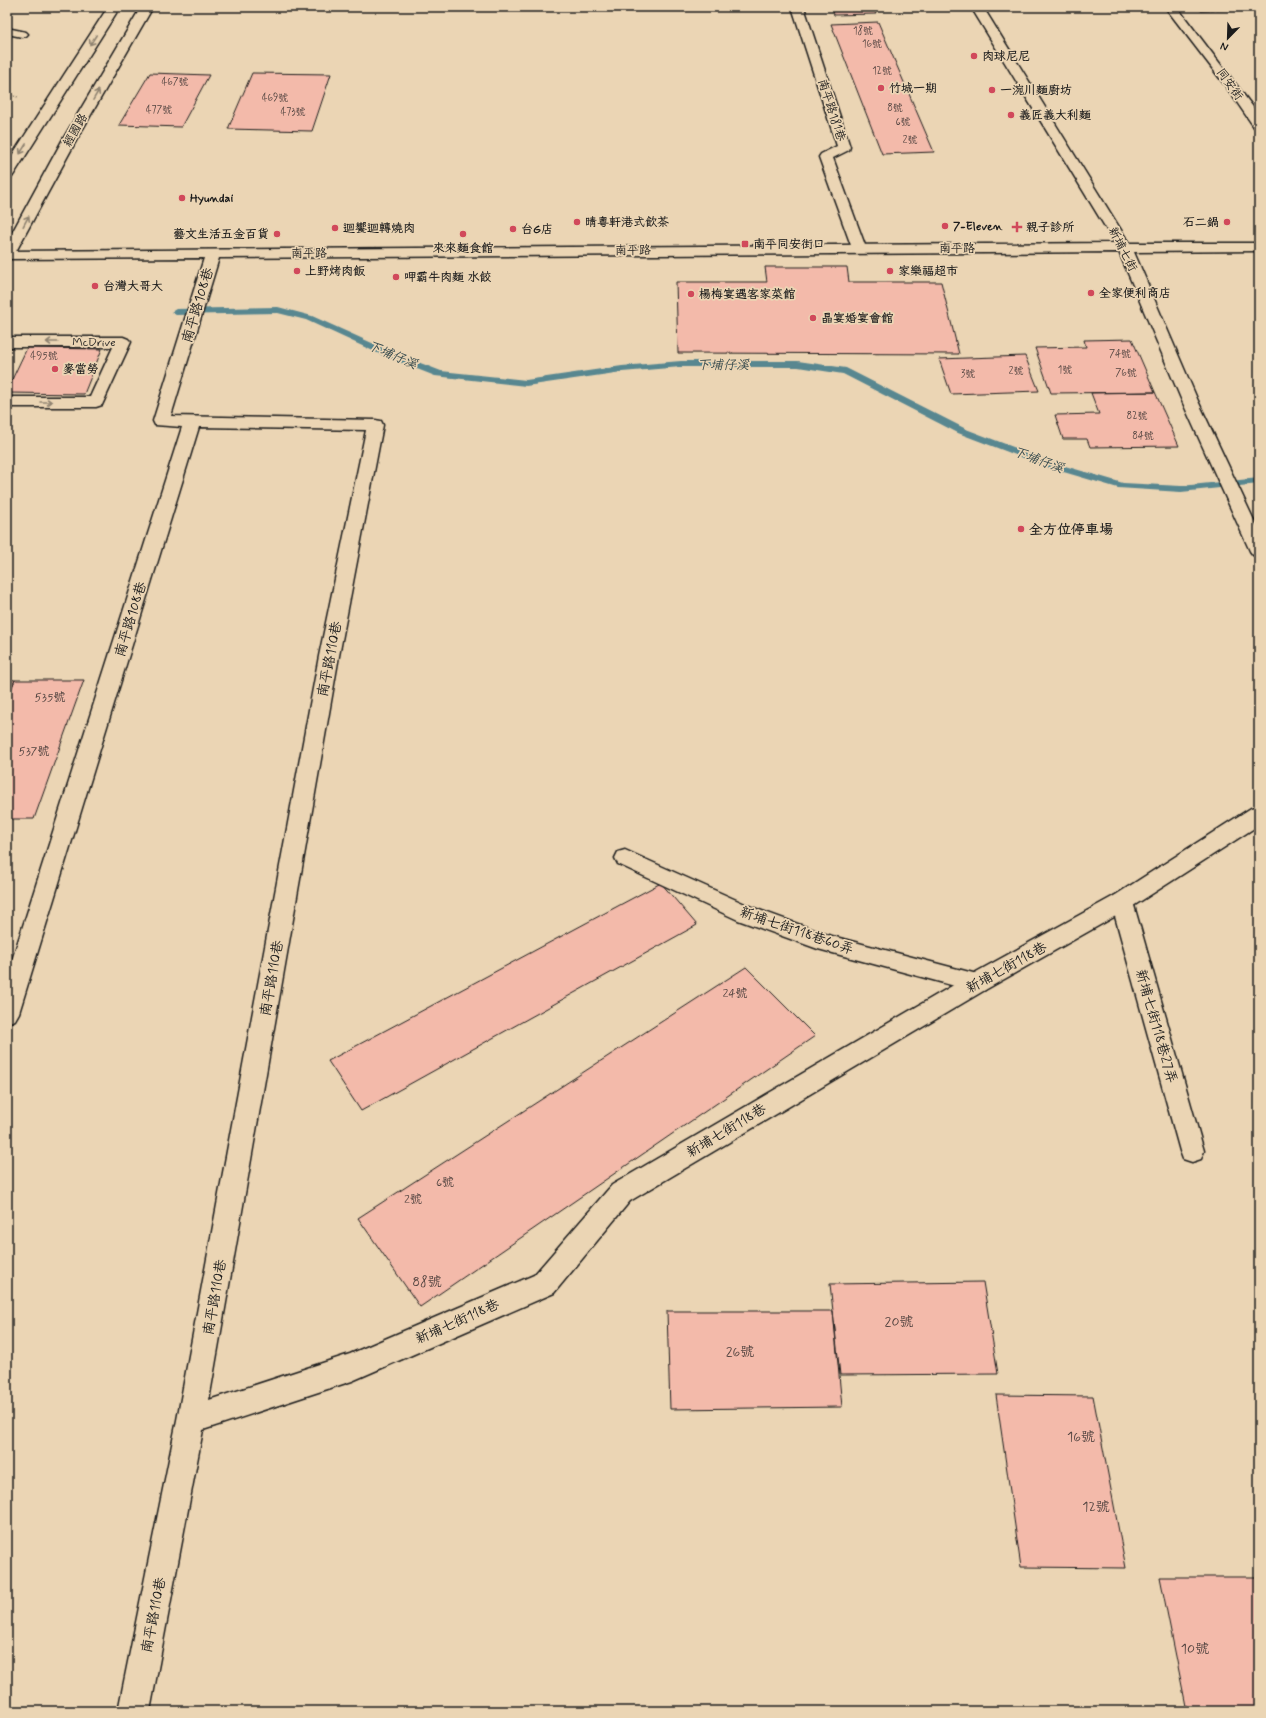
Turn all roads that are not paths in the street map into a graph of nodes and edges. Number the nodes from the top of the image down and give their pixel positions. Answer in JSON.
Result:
{"nodes":[{"id":1,"x":114,"y":7,"type":"edge"},
{"id":2,"x":147,"y":7,"type":"edge"},
{"id":3,"x":798,"y":7,"type":"edge"},
{"id":4,"x":977,"y":7,"type":"edge"},
{"id":5,"x":1171,"y":7,"type":"edge"},
{"id":6,"x":7,"y":31,"type":"edge"},
{"id":7,"x":22,"y":34,"type":"dead end"},
{"id":8,"x":1259,"y":124,"type":"edge"},
{"id":9,"x":7,"y":174,"type":"edge"},
{"id":10,"x":1259,"y":247,"type":"edge"},
{"id":11,"x":859,"y":248,"type":"junction"},
{"id":12,"x":1125,"y":248,"type":"junction"},
{"id":13,"x":213,"y":254,"type":"junction"},
{"id":14,"x":7,"y":255,"type":"edge"},
{"id":15,"x":7,"y":342,"type":"edge"},
{"id":16,"x":7,"y":402,"type":"edge"},
{"id":17,"x":192,"y":422,"type":"junction"},
{"id":18,"x":1259,"y":551,"type":"edge"},
{"id":19,"x":1259,"y":814,"type":"edge"},
{"id":20,"x":625,"y":858,"type":"dead end"},
{"id":21,"x":1122,"y":902,"type":"junction"},
{"id":22,"x":977,"y":983,"type":"junction"},
{"id":23,"x":7,"y":1013,"type":"edge"},
{"id":24,"x":1192,"y":1151,"type":"dead end"},
{"id":25,"x":191,"y":1420,"type":"junction"},
{"id":26,"x":134,"y":1711,"type":"edge"}],
"edges":[{"from":1,"to":9,"type":"street","one_way":true},
{"from":14,"to":2,"type":"street","name":"經國路","one_way":true},
{"from":3,"to":11,"type":"lane","name":"南平路181巷"},
{"from":4,"to":12,"type":"street","name":"新埔七街"},
{"from":5,"to":8,"type":"street","name":"同安街"},
{"from":6,"to":7,"type":"lane"},
{"from":10,"to":12,"type":"street","name":"南平路"},
{"from":11,"to":12,"type":"street","name":"南平路"},
{"from":11,"to":13,"type":"street","name":"南平路"},
{"from":12,"to":18,"type":"street","name":"新埔七街"},
{"from":13,"to":14,"type":"street","name":"南平路"},
{"from":13,"to":17,"type":"street","name":"南平路108巷"},
{"from":16,"to":15,"type":"lane","name":"McDrive","one_way":true},
{"from":17,"to":23,"type":"street","name":"南平路108巷"},
{"from":17,"to":25,"type":"street","name":"南平路110巷"},
{"from":19,"to":21,"type":"street","name":"新埔七街118巷"},
{"from":20,"to":22,"type":"lane","name":"新埔七街118巷60弄"},
{"from":21,"to":22,"type":"street","name":"新埔七街118巷"},
{"from":21,"to":24,"type":"lane","name":"新埔七街118巷27弄"},
{"from":22,"to":25,"type":"street","name":"新埔七街118巷"},
{"from":25,"to":26,"type":"street","name":"南平路110巷"}]}
